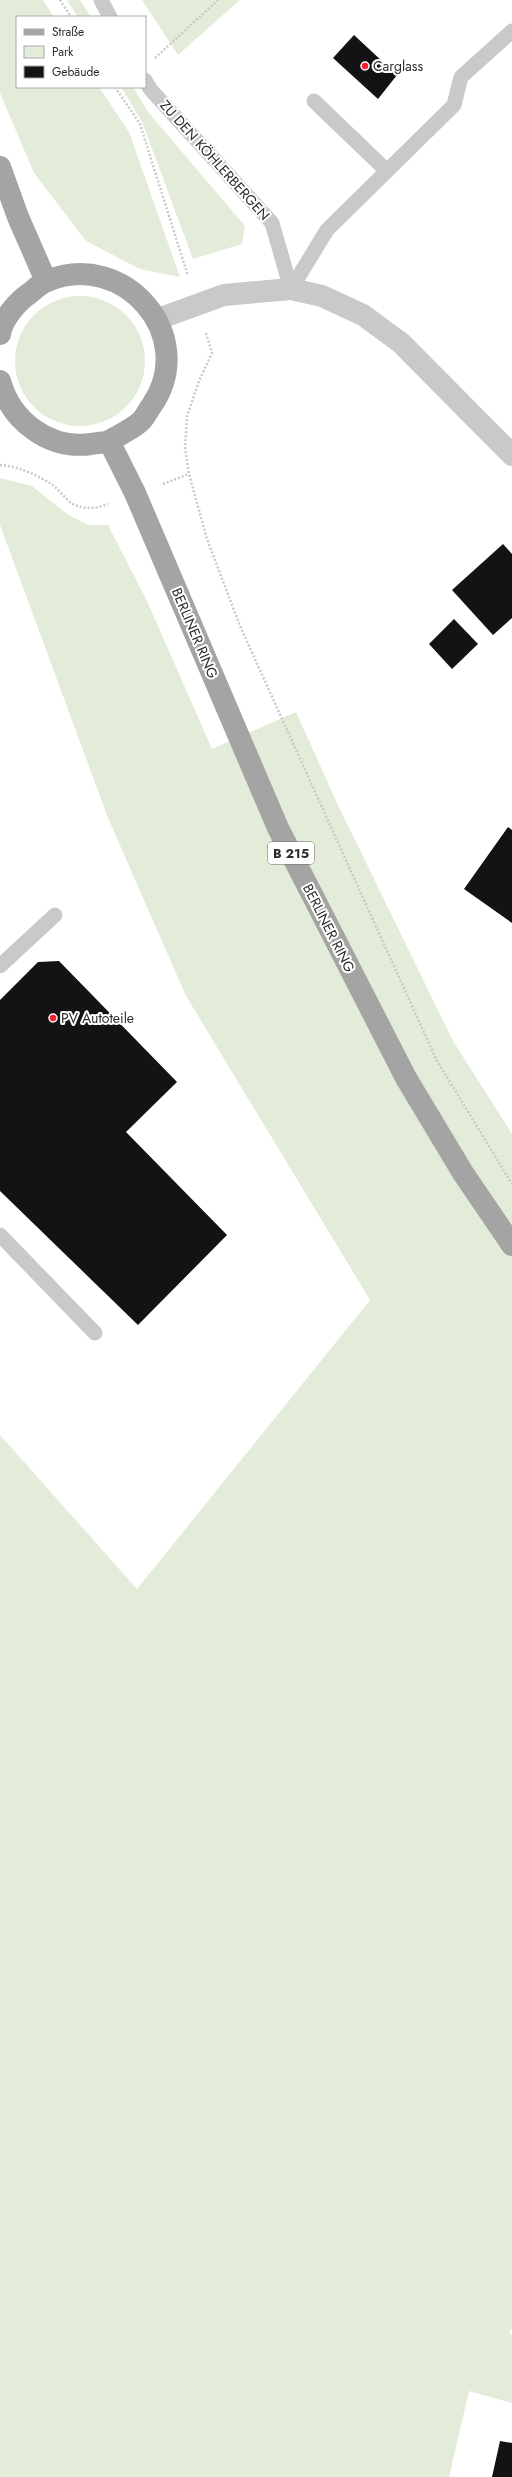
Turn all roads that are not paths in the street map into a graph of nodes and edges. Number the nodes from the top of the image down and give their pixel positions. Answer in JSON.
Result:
{"nodes":[{"id":1,"x":101,"y":0,"type":"edge"},
{"id":2,"x":109,"y":16,"type":"edge"},
{"id":3,"x":512,"y":31,"type":"edge"},
{"id":4,"x":146,"y":82,"type":"edge"},
{"id":5,"x":314,"y":101,"type":"dead end"},
{"id":6,"x":0,"y":167,"type":"edge"},
{"id":7,"x":387,"y":171,"type":"junction"},
{"id":8,"x":46,"y":281,"type":"junction"},
{"id":9,"x":291,"y":289,"type":"junction"},
{"id":10,"x":158,"y":319,"type":"junction"},
{"id":11,"x":0,"y":334,"type":"edge"},
{"id":12,"x":2,"y":393,"type":"edge"},
{"id":13,"x":109,"y":441,"type":"junction"},
{"id":14,"x":512,"y":455,"type":"edge"},
{"id":15,"x":55,"y":915,"type":"dead end"},
{"id":16,"x":0,"y":966,"type":"edge"},
{"id":17,"x":0,"y":1235,"type":"edge"},
{"id":18,"x":512,"y":1245,"type":"edge"},
{"id":19,"x":95,"y":1333,"type":"dead end"}],
"edges":[{"from":1,"to":2,"type":"lane"},
{"from":3,"to":7,"type":"lane"},
{"from":4,"to":9,"type":"lane","name":"ZU DEN KÖHLERBERGEN"},
{"from":5,"to":7,"type":"lane"},
{"from":6,"to":8,"type":"main road"},
{"from":7,"to":9,"type":"lane"},
{"from":8,"to":10,"type":"main road"},
{"from":8,"to":11,"type":"main road"},
{"from":9,"to":10,"type":"street"},
{"from":9,"to":14,"type":"street"},
{"from":10,"to":13,"type":"main road"},
{"from":12,"to":13,"type":"main road"},
{"from":13,"to":18,"type":"main road","name":"BERLINER RING","number":"B 215"},
{"from":15,"to":16,"type":"lane"},
{"from":17,"to":19,"type":"lane"}]}
